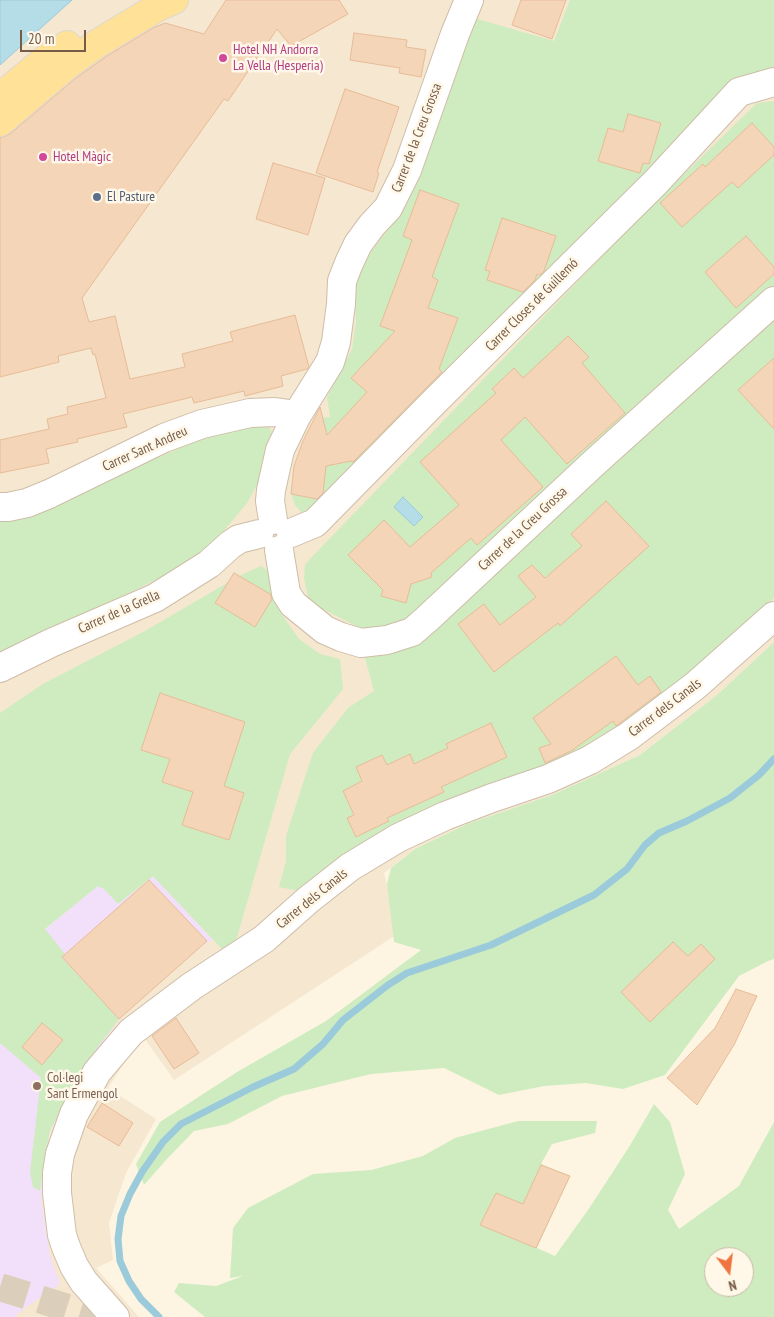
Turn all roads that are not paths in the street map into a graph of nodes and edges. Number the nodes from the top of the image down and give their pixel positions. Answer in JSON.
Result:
{"nodes":[{"id":1,"x":469,"y":0,"type":"edge"},
{"id":2,"x":166,"y":4,"type":"edge"},
{"id":3,"x":774,"y":82,"type":"edge"},
{"id":4,"x":0,"y":97,"type":"edge"},
{"id":5,"x":0,"y":122,"type":"edge"},
{"id":6,"x":774,"y":301,"type":"edge"},
{"id":7,"x":297,"y":415,"type":"junction"},
{"id":8,"x":0,"y":507,"type":"edge"},
{"id":9,"x":275,"y":534,"type":"junction"},
{"id":10,"x":774,"y":616,"type":"edge"},
{"id":11,"x":0,"y":668,"type":"edge"},
{"id":12,"x":115,"y":1317,"type":"edge"}],
"edges":[{"from":1,"to":7,"type":"street","name":"Carrer de la Creu Grossa"},
{"from":2,"to":4,"type":"main road"},
{"from":2,"to":5,"type":"main road"},
{"from":3,"to":9,"type":"street","name":"Carrer Closes de Guillemó"},
{"from":6,"to":9,"type":"street","name":"Carrer de la Creu Grossa"},
{"from":7,"to":8,"type":"street","name":"Carrer Sant Andreu"},
{"from":7,"to":9,"type":"street","name":"Carrer de la Creu Grossa"},
{"from":9,"to":11,"type":"street","name":"Carrer de la Grella"},
{"from":10,"to":12,"type":"street","name":"Carrer dels Canals"}]}
